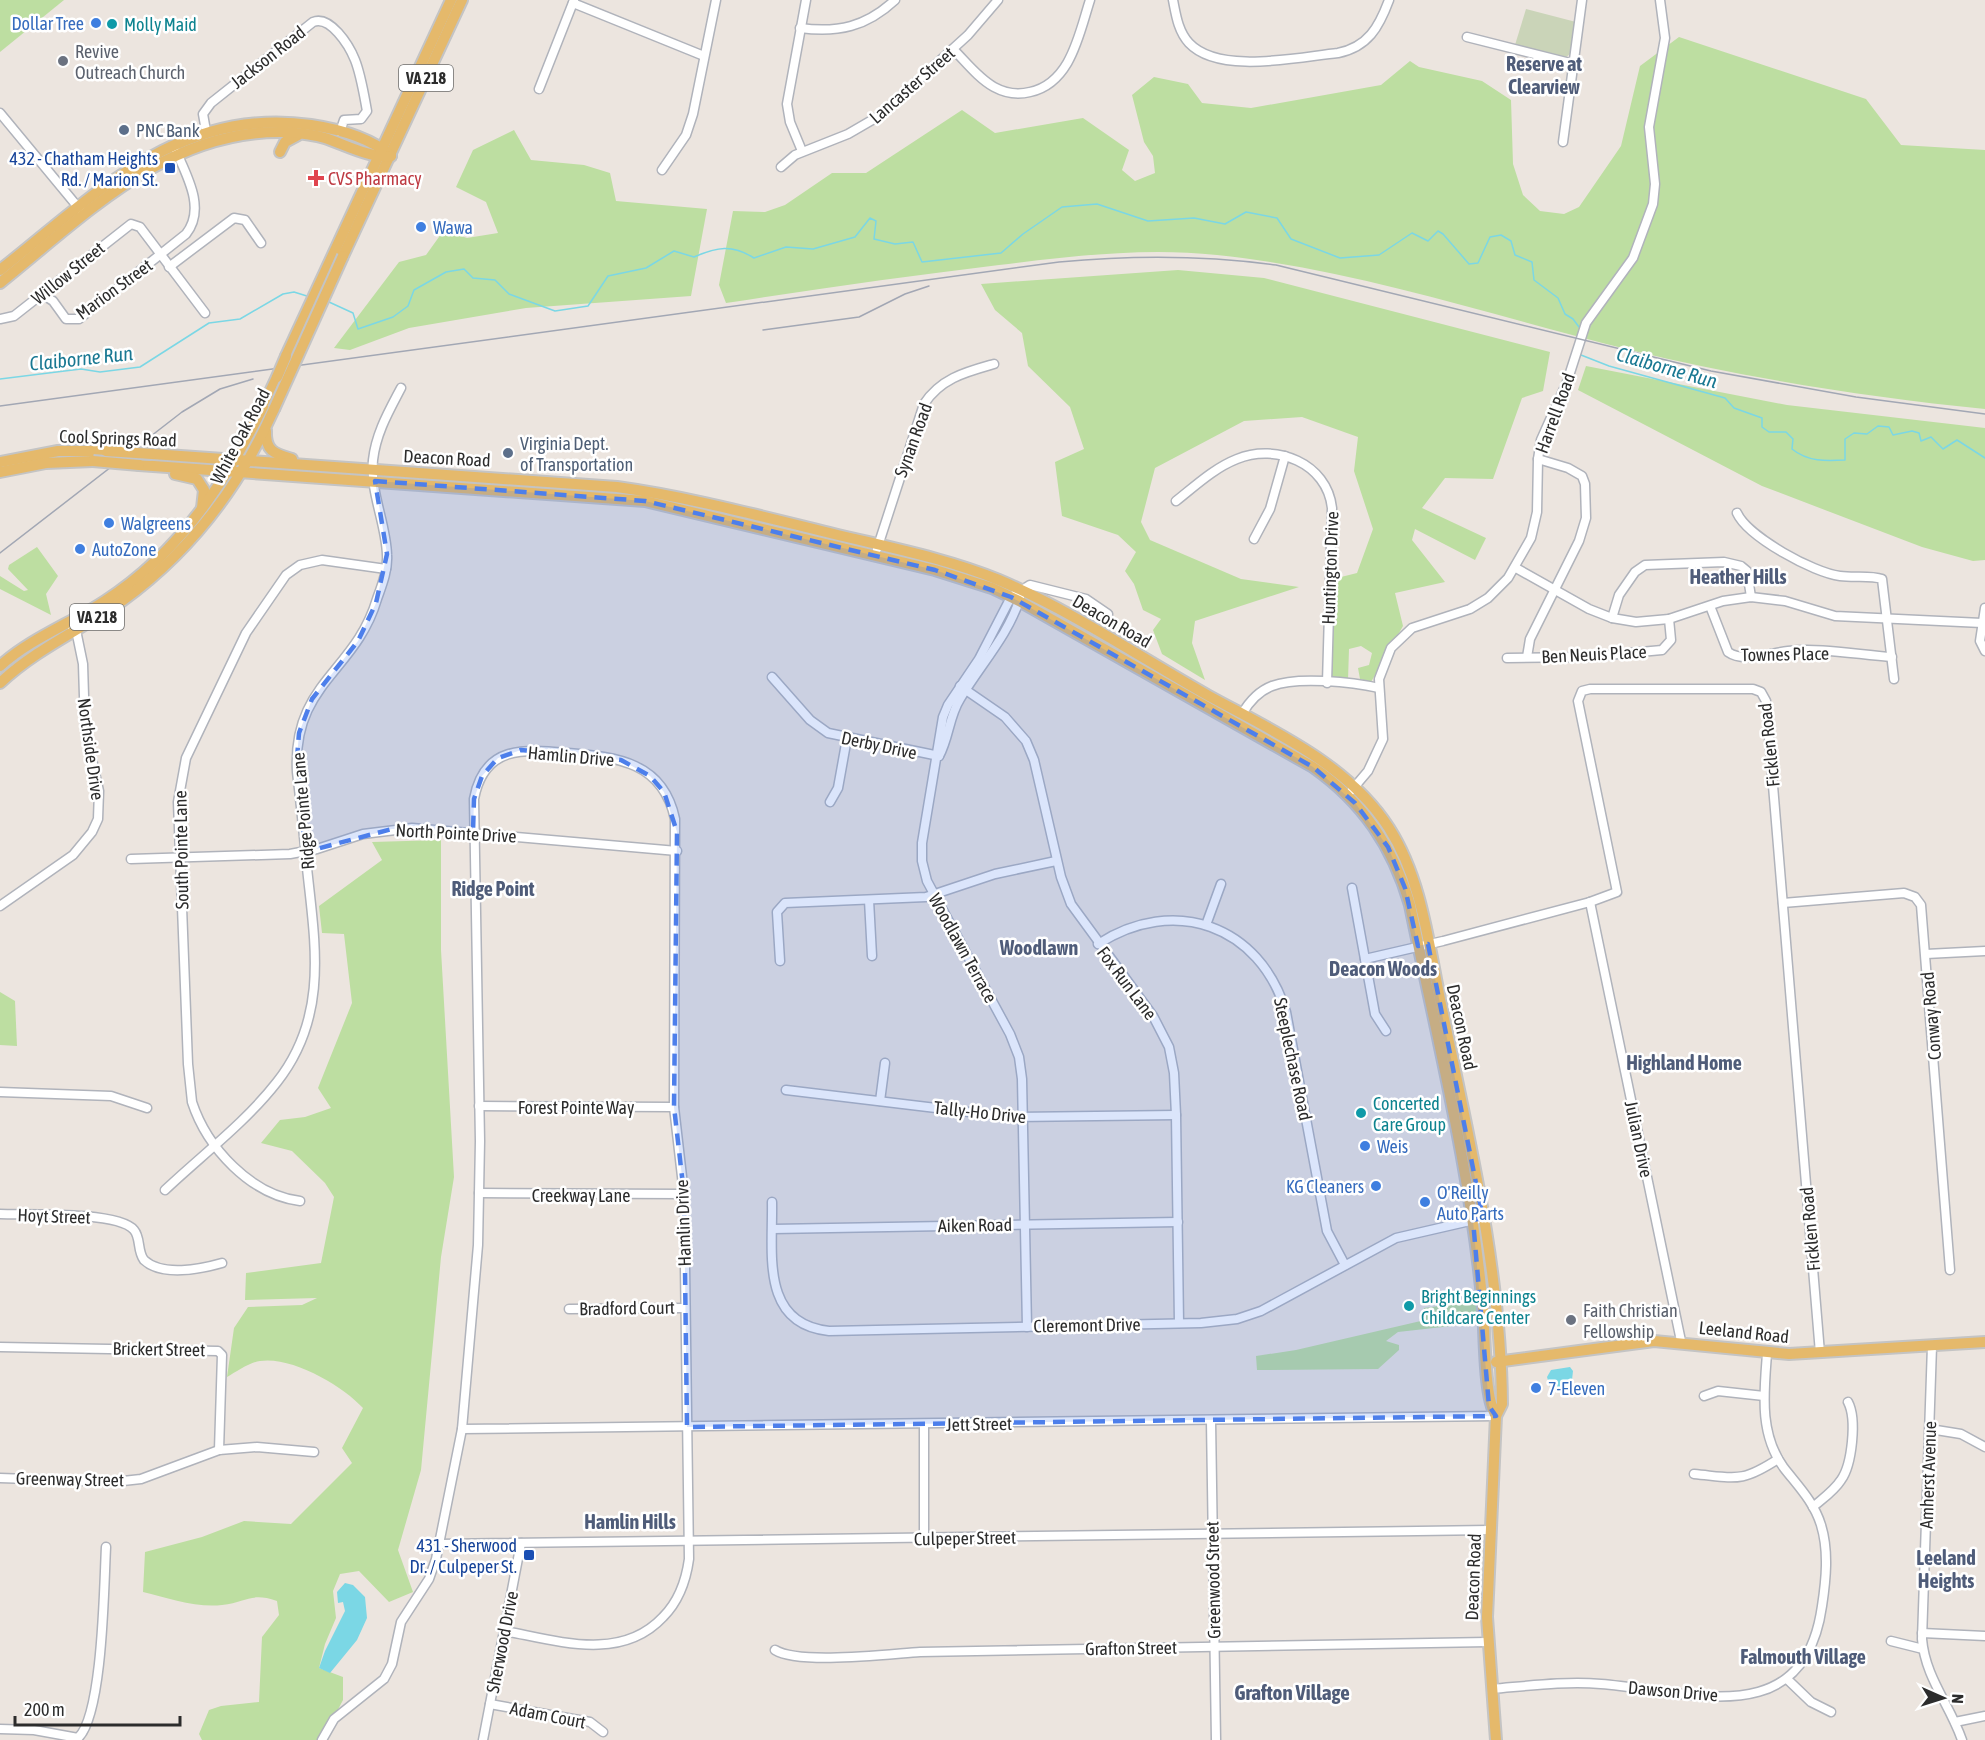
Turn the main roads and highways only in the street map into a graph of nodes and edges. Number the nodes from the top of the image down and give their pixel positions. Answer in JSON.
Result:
{"nodes":[{"id":1,"x":451,"y":0,"type":"edge"},
{"id":2,"x":462,"y":0,"type":"edge"},
{"id":3,"x":258,"y":133,"type":"junction"},
{"id":4,"x":305,"y":134,"type":"junction"},
{"id":5,"x":176,"y":149,"type":"junction"},
{"id":6,"x":380,"y":153,"type":"junction"},
{"id":7,"x":391,"y":156,"type":"junction"},
{"id":8,"x":81,"y":210,"type":"junction"},
{"id":9,"x":339,"y":252,"type":"junction"},
{"id":10,"x":0,"y":270,"type":"edge"},
{"id":11,"x":0,"y":283,"type":"edge"},
{"id":12,"x":266,"y":428,"type":"junction"},
{"id":13,"x":236,"y":460,"type":"junction"},
{"id":14,"x":249,"y":461,"type":"junction"},
{"id":15,"x":0,"y":462,"type":"edge"},
{"id":16,"x":141,"y":465,"type":"junction"},
{"id":17,"x":301,"y":465,"type":"junction"},
{"id":18,"x":229,"y":471,"type":"junction"},
{"id":19,"x":0,"y":472,"type":"edge"},
{"id":20,"x":242,"y":473,"type":"junction"},
{"id":21,"x":374,"y":476,"type":"junction"},
{"id":22,"x":201,"y":512,"type":"junction"},
{"id":23,"x":1017,"y":596,"type":"junction"},
{"id":24,"x":72,"y":627,"type":"junction"},
{"id":25,"x":0,"y":666,"type":"edge"},
{"id":26,"x":0,"y":682,"type":"edge"},
{"id":27,"x":1351,"y":791,"type":"junction"},
{"id":28,"x":1478,"y":1219,"type":"junction"},
{"id":29,"x":1985,"y":1342,"type":"edge"},
{"id":30,"x":1488,"y":1362,"type":"junction"},
{"id":31,"x":1502,"y":1362,"type":"junction"},
{"id":32,"x":1496,"y":1416,"type":"junction"},
{"id":33,"x":1496,"y":1740,"type":"edge"}],
"edges":[{"from":1,"to":6,"type":"main road","number":"VA 218"},
{"from":2,"to":7,"type":"main road","number":"VA 218"},
{"from":3,"to":4,"type":"main road"},
{"from":3,"to":4,"type":"main road"},
{"from":3,"to":5,"type":"main road"},
{"from":4,"to":6,"type":"main road"},
{"from":5,"to":6,"type":"main road"},
{"from":5,"to":8,"type":"main road"},
{"from":6,"to":7,"type":"main road"},
{"from":6,"to":9,"type":"main road","name":"White Oak Road","number":"VA 218"},
{"from":7,"to":9,"type":"main road","name":"White Oak Road","number":"VA 218"},
{"from":8,"to":10,"type":"main road"},
{"from":8,"to":11,"type":"main road"},
{"from":9,"to":12,"type":"main road","name":"White Oak Road","number":"VA 218","bridge":true},
{"from":9,"to":13,"type":"main road","name":"White Oak Road","number":"VA 218","bridge":true},
{"from":12,"to":14,"type":"main road","name":"White Oak Road","number":"VA 218"},
{"from":12,"to":17,"type":"main road"},
{"from":13,"to":14,"type":"main road","name":"Deacon Road"},
{"from":13,"to":15,"type":"main road","name":"Cool Springs Road","bridge":true},
{"from":13,"to":18,"type":"main road","name":"White Oak Road","number":"VA 218"},
{"from":14,"to":17,"type":"main road","name":"Deacon Road"},
{"from":14,"to":20,"type":"main road","name":"White Oak Road","number":"VA 218"},
{"from":16,"to":18,"type":"main road","name":"Cool Springs Road"},
{"from":16,"to":19,"type":"main road","name":"Cool Springs Road","bridge":true},
{"from":16,"to":22,"type":"main road"},
{"from":17,"to":21,"type":"main road","name":"Deacon Road"},
{"from":18,"to":20,"type":"main road","name":"Deacon Road"},
{"from":18,"to":22,"type":"main road","name":"White Oak Road","number":"VA 218"},
{"from":20,"to":21,"type":"main road","name":"Deacon Road"},
{"from":20,"to":24,"type":"main road","name":"White Oak Road","number":"VA 218"},
{"from":21,"to":23,"type":"main road","name":"Deacon Road"},
{"from":22,"to":24,"type":"main road","name":"White Oak Road","number":"VA 218"},
{"from":23,"to":27,"type":"main road","name":"Deacon Road"},
{"from":23,"to":27,"type":"main road","name":"Deacon Road"},
{"from":24,"to":25,"type":"main road","name":"White Oak Road","number":"VA 218"},
{"from":24,"to":26,"type":"main road","name":"White Oak Road","number":"VA 218"},
{"from":27,"to":28,"type":"main road","name":"Deacon Road"},
{"from":28,"to":30,"type":"main road","name":"Deacon Road"},
{"from":28,"to":31,"type":"main road","name":"Deacon Road"},
{"from":29,"to":31,"type":"main road","name":"Leeland Road"},
{"from":30,"to":31,"type":"main road"},
{"from":30,"to":32,"type":"main road","name":"Deacon Road"},
{"from":31,"to":32,"type":"main road","name":"Deacon Road"},
{"from":32,"to":33,"type":"main road","name":"Deacon Road"}]}
